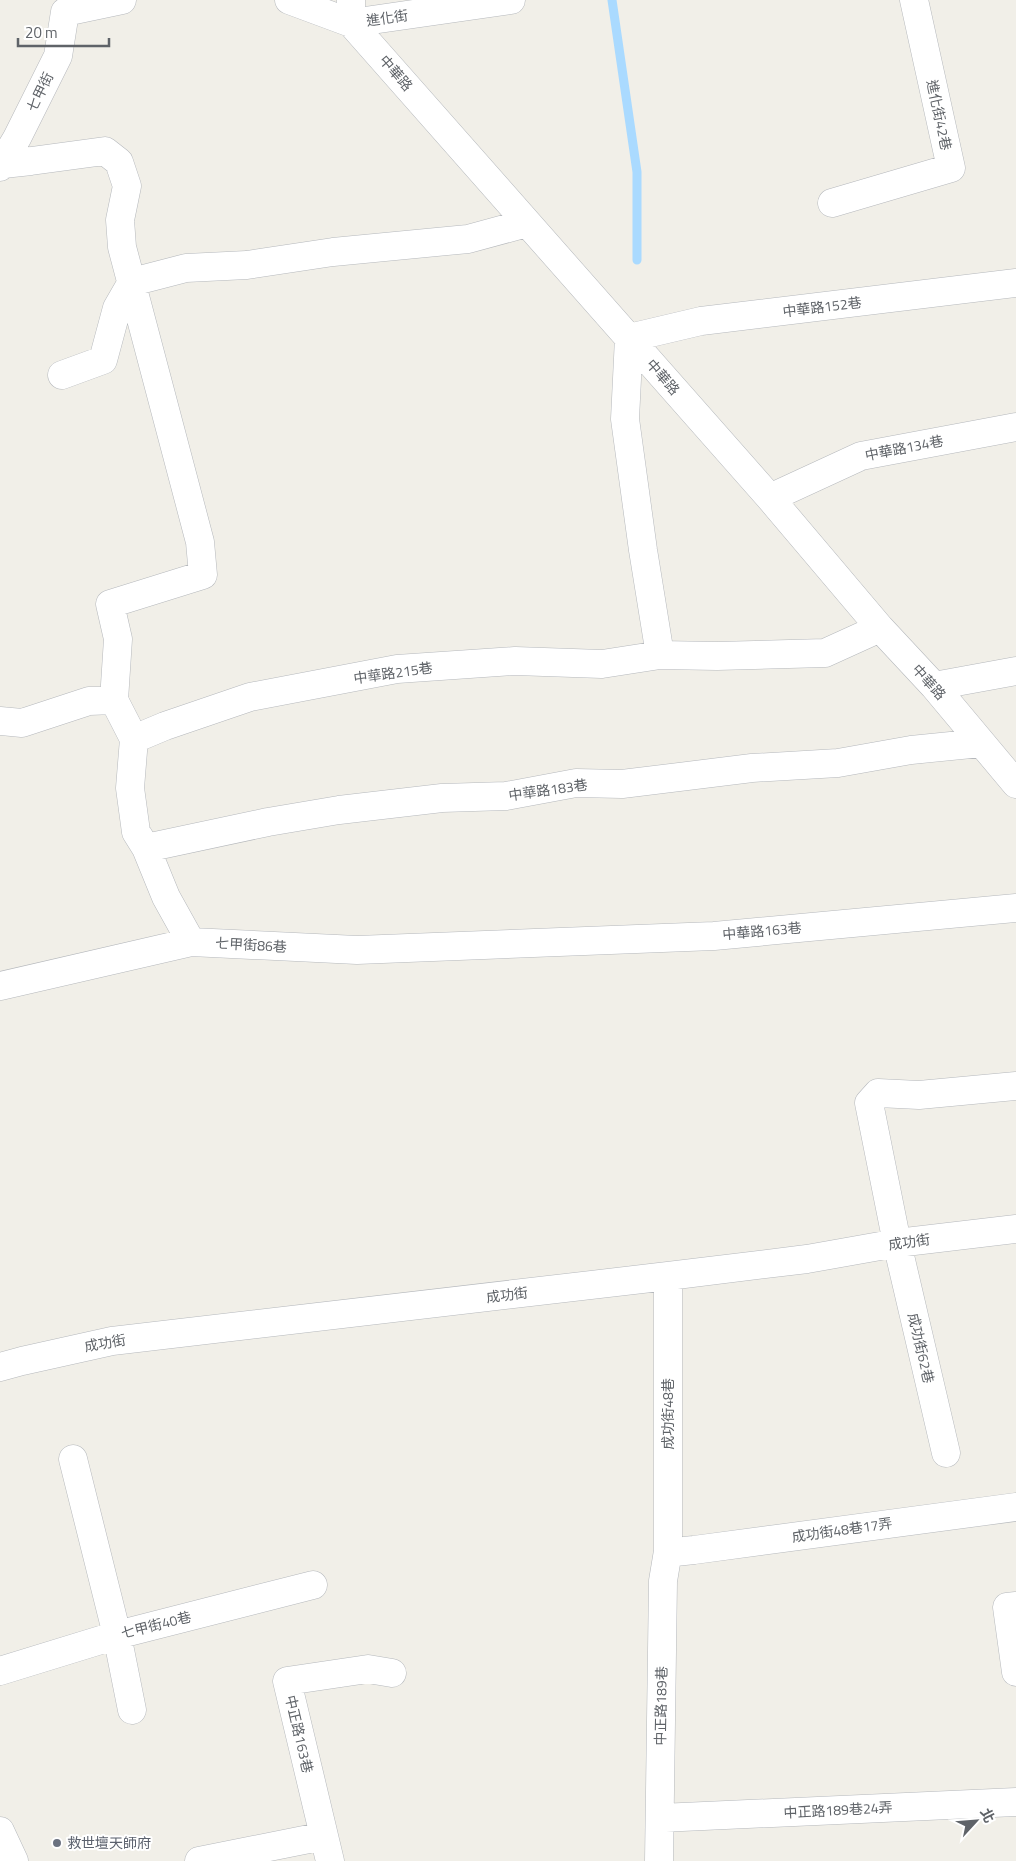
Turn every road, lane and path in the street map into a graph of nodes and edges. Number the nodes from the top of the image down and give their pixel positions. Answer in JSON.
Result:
{"nodes":[{"id":1,"x":122,"y":0,"type":"edge"},
{"id":2,"x":289,"y":0,"type":"edge"},
{"id":3,"x":511,"y":0,"type":"edge"},
{"id":4,"x":914,"y":0,"type":"edge"},
{"id":5,"x":62,"y":6,"type":"edge"},
{"id":6,"x":351,"y":11,"type":"edge"},
{"id":7,"x":2,"y":165,"type":"edge"},
{"id":8,"x":832,"y":203,"type":"dead end"},
{"id":9,"x":527,"y":223,"type":"junction"},
{"id":10,"x":132,"y":282,"type":"junction"},
{"id":11,"x":1016,"y":283,"type":"edge"},
{"id":12,"x":629,"y":338,"type":"junction"},
{"id":13,"x":62,"y":375,"type":"dead end"},
{"id":14,"x":1016,"y":427,"type":"edge"},
{"id":15,"x":770,"y":498,"type":"junction"},
{"id":16,"x":880,"y":628,"type":"junction"},
{"id":17,"x":660,"y":655,"type":"junction"},
{"id":18,"x":1016,"y":671,"type":"edge"},
{"id":19,"x":934,"y":686,"type":"junction"},
{"id":20,"x":114,"y":700,"type":"junction"},
{"id":21,"x":0,"y":721,"type":"edge"},
{"id":22,"x":134,"y":739,"type":"junction"},
{"id":23,"x":981,"y":743,"type":"junction"},
{"id":24,"x":1016,"y":784,"type":"edge"},
{"id":25,"x":146,"y":848,"type":"junction"},
{"id":26,"x":1016,"y":908,"type":"edge"},
{"id":27,"x":191,"y":942,"type":"junction"},
{"id":28,"x":507,"y":943,"type":"joint"},
{"id":29,"x":0,"y":986,"type":"edge"},
{"id":30,"x":1016,"y":1086,"type":"edge"},
{"id":31,"x":1016,"y":1229,"type":"edge"},
{"id":32,"x":896,"y":1243,"type":"junction"},
{"id":33,"x":668,"y":1276,"type":"junction"},
{"id":34,"x":0,"y":1367,"type":"edge"},
{"id":35,"x":946,"y":1453,"type":"dead end"},
{"id":36,"x":73,"y":1458,"type":"dead end"},
{"id":37,"x":1016,"y":1507,"type":"edge"},
{"id":38,"x":668,"y":1551,"type":"junction"},
{"id":39,"x":314,"y":1585,"type":"dead end"},
{"id":40,"x":1011,"y":1606,"type":"edge"},
{"id":41,"x":116,"y":1635,"type":"junction"},
{"id":42,"x":0,"y":1671,"type":"edge"},
{"id":43,"x":392,"y":1672,"type":"dead end"},
{"id":44,"x":1016,"y":1672,"type":"edge"},
{"id":45,"x":132,"y":1710,"type":"dead end"},
{"id":46,"x":1016,"y":1802,"type":"edge"},
{"id":47,"x":660,"y":1818,"type":"junction"},
{"id":48,"x":0,"y":1831,"type":"edge"},
{"id":49,"x":327,"y":1848,"type":"edge"},
{"id":50,"x":14,"y":1861,"type":"edge"},
{"id":51,"x":199,"y":1861,"type":"edge"},
{"id":52,"x":659,"y":1861,"type":"edge"}],
"edges":[{"from":1,"to":5,"type":"street"},
{"from":2,"to":6,"type":"street","name":"中華路"},
{"from":3,"to":6,"type":"street","name":"進化街"},
{"from":4,"to":8,"type":"street","name":"進化街42巷"},
{"from":5,"to":7,"type":"street","name":"七甲街"},
{"from":6,"to":9,"type":"street","name":"中華路"},
{"from":7,"to":10,"type":"street"},
{"from":9,"to":10,"type":"street"},
{"from":9,"to":12,"type":"street","name":"中華路"},
{"from":10,"to":13,"type":"street"},
{"from":10,"to":20,"type":"street"},
{"from":11,"to":12,"type":"street","name":"中華路152巷"},
{"from":12,"to":15,"type":"street","name":"中華路"},
{"from":12,"to":17,"type":"street"},
{"from":14,"to":15,"type":"street","name":"中華路134巷"},
{"from":15,"to":16,"type":"street","name":"中華路"},
{"from":16,"to":17,"type":"street","name":"中華路215巷"},
{"from":16,"to":19,"type":"street","name":"中華路"},
{"from":17,"to":22,"type":"street","name":"中華路215巷"},
{"from":18,"to":19,"type":"street"},
{"from":19,"to":23,"type":"street","name":"中華路"},
{"from":20,"to":21,"type":"street"},
{"from":20,"to":22,"type":"street"},
{"from":22,"to":25,"type":"street"},
{"from":23,"to":24,"type":"street","name":"中華路"},
{"from":23,"to":25,"type":"street","name":"中華路183巷"},
{"from":25,"to":27,"type":"street"},
{"from":26,"to":28,"type":"street","name":"中華路163巷"},
{"from":27,"to":28,"type":"street","name":"七甲街86巷"},
{"from":27,"to":29,"type":"street","name":"七甲街86巷"},
{"from":30,"to":32,"type":"street","name":"成功街62巷"},
{"from":31,"to":32,"type":"street","name":"成功街"},
{"from":32,"to":33,"type":"street","name":"成功街"},
{"from":32,"to":35,"type":"street","name":"成功街62巷"},
{"from":33,"to":34,"type":"street","name":"成功街"},
{"from":33,"to":38,"type":"street","name":"成功街48巷"},
{"from":36,"to":41,"type":"street"},
{"from":37,"to":38,"type":"street","name":"成功街48巷17弄"},
{"from":38,"to":47,"type":"street","name":"中正路189巷"},
{"from":39,"to":41,"type":"street","name":"七甲街40巷"},
{"from":40,"to":44,"type":"street"},
{"from":41,"to":42,"type":"street","name":"七甲街40巷"},
{"from":41,"to":45,"type":"street"},
{"from":43,"to":49,"type":"street","name":"中正路163巷"},
{"from":46,"to":47,"type":"street","name":"中正路189巷24弄"},
{"from":47,"to":52,"type":"street","name":"中正路189巷"},
{"from":48,"to":50,"type":"street"},
{"from":49,"to":51,"type":"street"}]}
